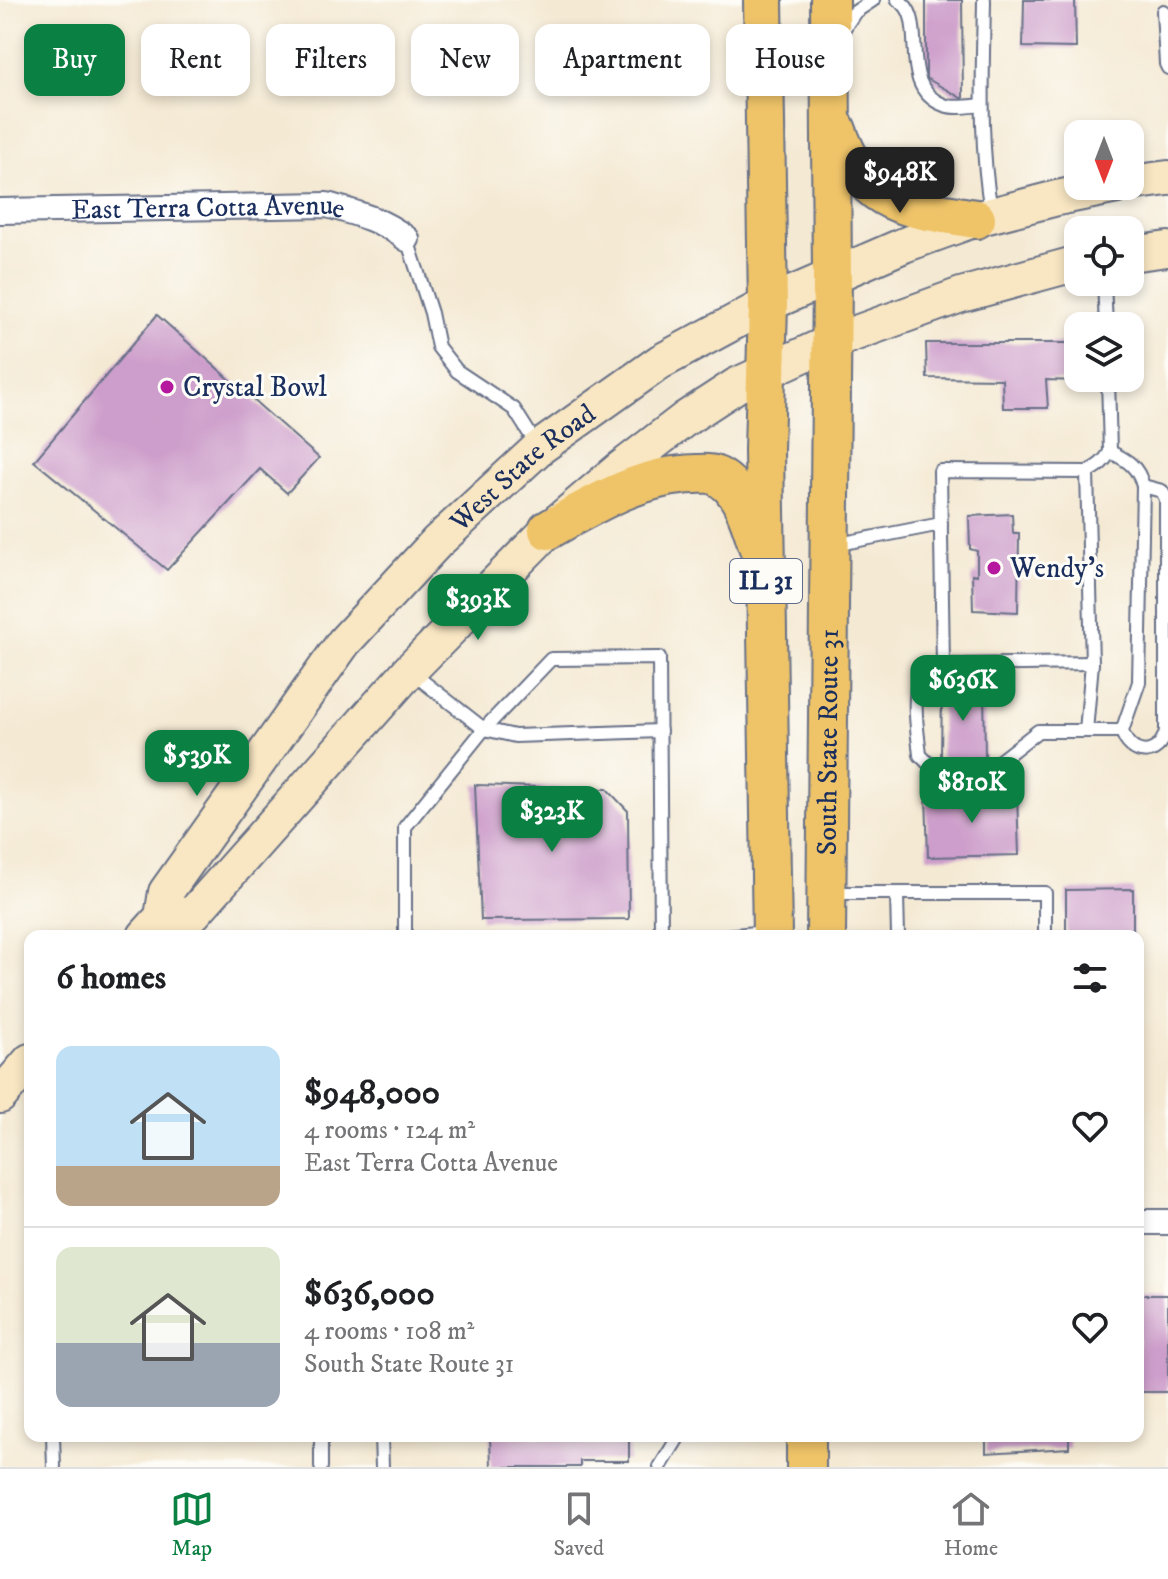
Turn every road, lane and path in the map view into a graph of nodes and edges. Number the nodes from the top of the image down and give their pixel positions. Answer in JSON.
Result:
{"nodes":[{"id":1,"x":763,"y":0,"type":"edge"},
{"id":2,"x":830,"y":0,"type":"edge"},
{"id":3,"x":873,"y":0,"type":"edge"},
{"id":4,"x":898,"y":0,"type":"edge"},
{"id":5,"x":984,"y":0,"type":"edge"},
{"id":6,"x":1163,"y":11,"type":"dead end"},
{"id":7,"x":830,"y":24,"type":"edge"},
{"id":8,"x":847,"y":24,"type":"edge"},
{"id":9,"x":1168,"y":68,"type":"edge"},
{"id":10,"x":830,"y":96,"type":"edge"},
{"id":11,"x":982,"y":105,"type":"junction"},
{"id":12,"x":830,"y":110,"type":"junction"},
{"id":13,"x":1168,"y":178,"type":"edge"},
{"id":14,"x":1144,"y":181,"type":"edge"},
{"id":15,"x":1064,"y":198,"type":"edge"},
{"id":16,"x":0,"y":211,"type":"edge"},
{"id":17,"x":984,"y":217,"type":"junction"},
{"id":18,"x":407,"y":239,"type":"joint"},
{"id":19,"x":1168,"y":249,"type":"edge"},
{"id":20,"x":1144,"y":252,"type":"edge"},
{"id":21,"x":1064,"y":267,"type":"edge"},
{"id":22,"x":832,"y":277,"type":"junction"},
{"id":23,"x":768,"y":304,"type":"junction"},
{"id":24,"x":831,"y":342,"type":"junction"},
{"id":25,"x":766,"y":371,"type":"junction"},
{"id":26,"x":1108,"y":392,"type":"edge"},
{"id":27,"x":539,"y":448,"type":"junction"},
{"id":28,"x":1110,"y":452,"type":"junction"},
{"id":29,"x":1087,"y":472,"type":"junction"},
{"id":30,"x":1143,"y":486,"type":"junction"},
{"id":31,"x":941,"y":524,"type":"junction"},
{"id":32,"x":548,"y":530,"type":"junction"},
{"id":33,"x":828,"y":546,"type":"junction"},
{"id":34,"x":766,"y":587,"type":"junction"},
{"id":35,"x":1092,"y":663,"type":"junction"},
{"id":36,"x":943,"y":665,"type":"junction"},
{"id":37,"x":409,"y":671,"type":"junction"},
{"id":38,"x":484,"y":729,"type":"junction"},
{"id":39,"x":660,"y":731,"type":"junction"},
{"id":40,"x":1086,"y":731,"type":"junction"},
{"id":41,"x":1122,"y":731,"type":"junction"},
{"id":42,"x":825,"y":893,"type":"junction"},
{"id":43,"x":897,"y":895,"type":"junction"},
{"id":44,"x":154,"y":930,"type":"edge"},
{"id":45,"x":405,"y":930,"type":"edge"},
{"id":46,"x":661,"y":930,"type":"edge"},
{"id":47,"x":772,"y":930,"type":"edge"},
{"id":48,"x":826,"y":930,"type":"edge"},
{"id":49,"x":898,"y":930,"type":"edge"},
{"id":50,"x":1045,"y":930,"type":"edge"},
{"id":51,"x":24,"y":1068,"type":"edge"},
{"id":52,"x":0,"y":1096,"type":"edge"},
{"id":53,"x":1144,"y":1222,"type":"edge"},
{"id":54,"x":1168,"y":1222,"type":"edge"},
{"id":55,"x":53,"y":1442,"type":"edge"},
{"id":56,"x":321,"y":1442,"type":"edge"},
{"id":57,"x":381,"y":1442,"type":"edge"},
{"id":58,"x":675,"y":1442,"type":"edge"},
{"id":59,"x":806,"y":1442,"type":"edge"},
{"id":60,"x":54,"y":1467,"type":"edge"},
{"id":61,"x":321,"y":1467,"type":"edge"},
{"id":62,"x":382,"y":1467,"type":"edge"},
{"id":63,"x":660,"y":1467,"type":"edge"},
{"id":64,"x":806,"y":1467,"type":"edge"}],
"edges":[{"from":1,"to":23,"type":"main road","number":"IL 31"},
{"from":2,"to":7,"type":"main road","number":"IL 31"},
{"from":3,"to":8,"type":"lane"},
{"from":4,"to":11,"type":"lane"},
{"from":5,"to":11,"type":"lane"},
{"from":6,"to":9,"type":"lane"},
{"from":10,"to":12,"type":"main road","number":"IL 31"},
{"from":11,"to":17,"type":"lane"},
{"from":12,"to":17,"type":"main road"},
{"from":12,"to":22,"type":"main road","number":"IL 31"},
{"from":13,"to":14,"type":"main road"},
{"from":15,"to":17,"type":"main road"},
{"from":16,"to":18,"type":"street","name":"East Terra Cotta Avenue"},
{"from":17,"to":22,"type":"main road"},
{"from":18,"to":27,"type":"lane"},
{"from":19,"to":20,"type":"main road"},
{"from":21,"to":24,"type":"main road"},
{"from":22,"to":23,"type":"main road"},
{"from":22,"to":24,"type":"main road","number":"IL 31"},
{"from":23,"to":25,"type":"main road","number":"IL 31"},
{"from":23,"to":27,"type":"main road","name":"West State Road"},
{"from":24,"to":25,"type":"main road"},
{"from":24,"to":33,"type":"main road","number":"IL 31"},
{"from":25,"to":32,"type":"main road","name":"West State Road"},
{"from":25,"to":34,"type":"main road","number":"IL 31"},
{"from":26,"to":28,"type":"lane"},
{"from":27,"to":44,"type":"main road","name":"West State Road"},
{"from":28,"to":29,"type":"lane"},
{"from":28,"to":30,"type":"lane"},
{"from":29,"to":31,"type":"lane"},
{"from":29,"to":35,"type":"lane"},
{"from":30,"to":41,"type":"lane"},
{"from":30,"to":41,"type":"lane"},
{"from":31,"to":33,"type":"lane"},
{"from":31,"to":36,"type":"lane"},
{"from":32,"to":34,"type":"main road"},
{"from":32,"to":37,"type":"main road","name":"West State Road"},
{"from":33,"to":42,"type":"main road","name":"South State Route 31","number":"IL 31"},
{"from":34,"to":47,"type":"main road","name":"South State Route 31","number":"IL 31"},
{"from":35,"to":36,"type":"lane"},
{"from":35,"to":40,"type":"lane"},
{"from":36,"to":40,"type":"lane"},
{"from":37,"to":38,"type":"lane"},
{"from":37,"to":44,"type":"main road","name":"West State Road"},
{"from":38,"to":39,"type":"lane"},
{"from":38,"to":39,"type":"lane"},
{"from":38,"to":45,"type":"lane"},
{"from":39,"to":46,"type":"lane"},
{"from":40,"to":41,"type":"lane"},
{"from":42,"to":43,"type":"lane"},
{"from":42,"to":48,"type":"main road","name":"South State Route 31","number":"IL 31"},
{"from":43,"to":49,"type":"lane"},
{"from":43,"to":50,"type":"lane"},
{"from":51,"to":52,"type":"main road"},
{"from":53,"to":54,"type":"street"},
{"from":55,"to":60,"type":"lane"},
{"from":56,"to":61,"type":"lane"},
{"from":57,"to":62,"type":"lane"},
{"from":58,"to":63,"type":"lane"},
{"from":59,"to":64,"type":"main road"}]}
